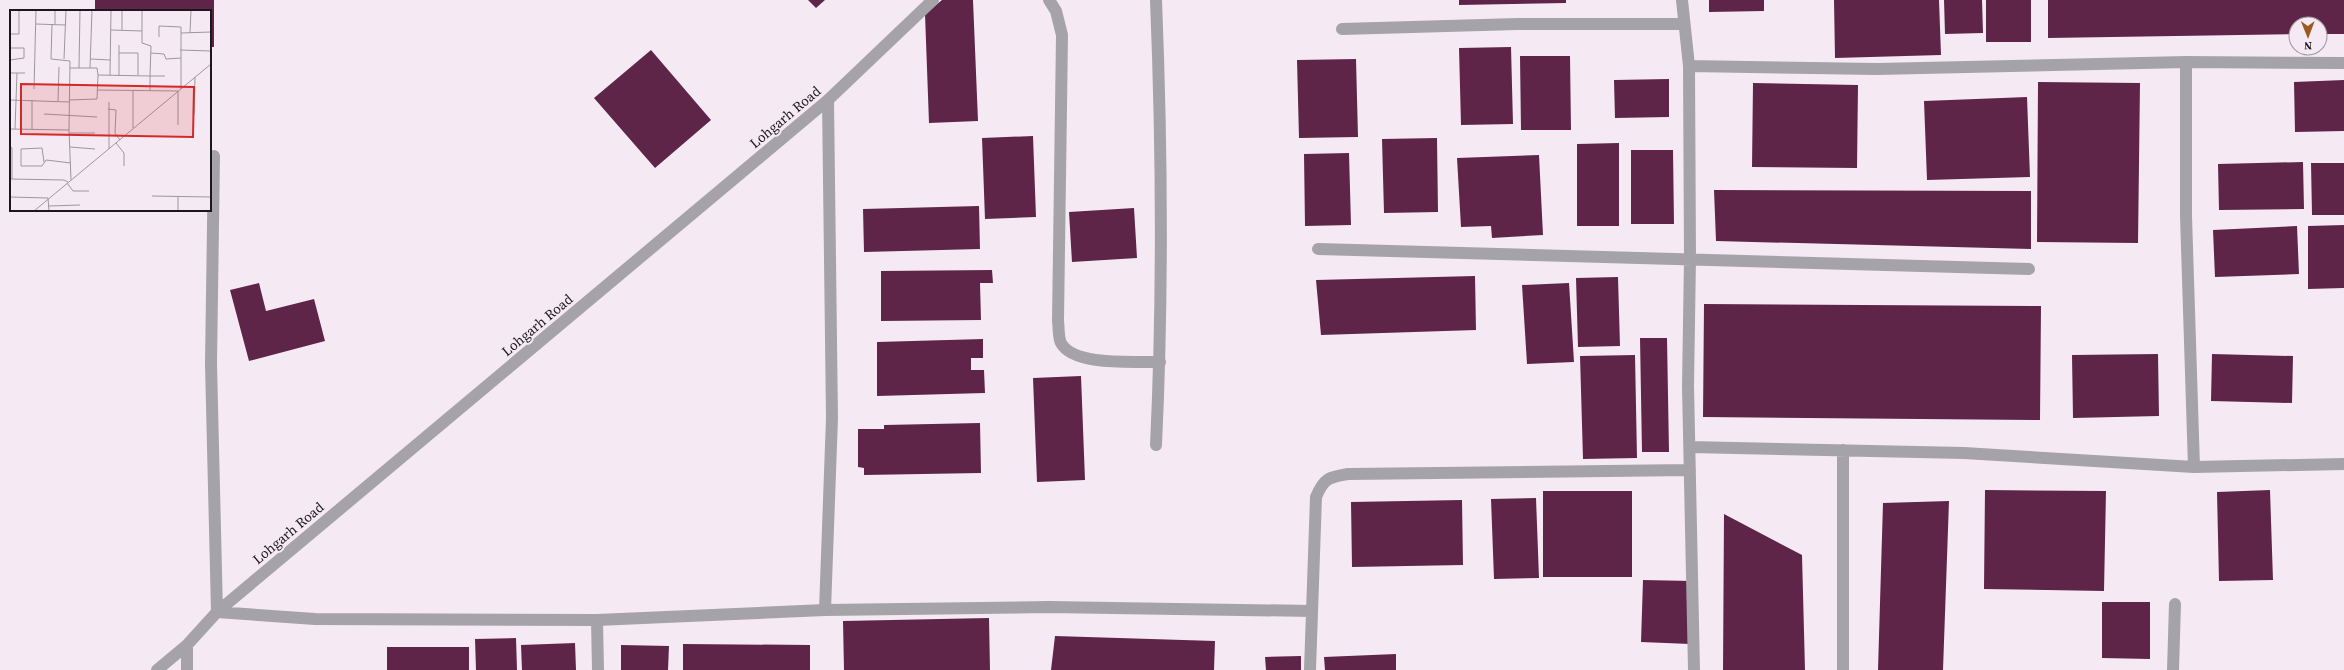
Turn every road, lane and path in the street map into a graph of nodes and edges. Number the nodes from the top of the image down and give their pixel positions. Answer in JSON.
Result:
{"nodes":[{"id":1,"x":933,"y":0,"type":"edge"},
{"id":2,"x":1050,"y":0,"type":"edge"},
{"id":3,"x":1156,"y":0,"type":"edge"},
{"id":4,"x":1682,"y":0,"type":"edge"},
{"id":5,"x":1684,"y":24,"type":"junction"},
{"id":6,"x":1342,"y":29,"type":"dead end"},
{"id":7,"x":2186,"y":62,"type":"junction"},
{"id":8,"x":2344,"y":63,"type":"edge"},
{"id":9,"x":1689,"y":66,"type":"junction"},
{"id":10,"x":828,"y":100,"type":"junction"},
{"id":11,"x":214,"y":156,"type":"dead end"},
{"id":12,"x":1318,"y":249,"type":"dead end"},
{"id":13,"x":1690,"y":258,"type":"junction"},
{"id":14,"x":2029,"y":269,"type":"dead end"},
{"id":15,"x":1160,"y":362,"type":"junction"},
{"id":16,"x":1156,"y":445,"type":"dead end"},
{"id":17,"x":1690,"y":447,"type":"junction"},
{"id":18,"x":1843,"y":450,"type":"junction"},
{"id":19,"x":2344,"y":464,"type":"edge"},
{"id":20,"x":2194,"y":467,"type":"junction"},
{"id":21,"x":1690,"y":470,"type":"junction"},
{"id":22,"x":2175,"y":604,"type":"dead end"},
{"id":23,"x":825,"y":610,"type":"junction"},
{"id":24,"x":1312,"y":611,"type":"junction"},
{"id":25,"x":217,"y":612,"type":"junction"},
{"id":26,"x":597,"y":620,"type":"junction"},
{"id":27,"x":187,"y":644,"type":"junction"},
{"id":28,"x":157,"y":670,"type":"edge"},
{"id":29,"x":187,"y":670,"type":"edge"},
{"id":30,"x":598,"y":670,"type":"edge"},
{"id":31,"x":1310,"y":670,"type":"edge"},
{"id":32,"x":1694,"y":670,"type":"edge"},
{"id":33,"x":1843,"y":670,"type":"edge"},
{"id":34,"x":2173,"y":670,"type":"edge"}],
"edges":[{"from":1,"to":10,"type":"street","name":"Lohgarh Road"},
{"from":2,"to":15,"type":"street"},
{"from":3,"to":15,"type":"street"},
{"from":4,"to":5,"type":"street"},
{"from":5,"to":6,"type":"street"},
{"from":5,"to":9,"type":"street"},
{"from":7,"to":8,"type":"street"},
{"from":7,"to":9,"type":"street"},
{"from":7,"to":20,"type":"street"},
{"from":9,"to":13,"type":"street"},
{"from":10,"to":23,"type":"street"},
{"from":10,"to":25,"type":"street","name":"Lohgarh Road"},
{"from":11,"to":25,"type":"street"},
{"from":12,"to":13,"type":"street"},
{"from":13,"to":14,"type":"street"},
{"from":13,"to":17,"type":"street"},
{"from":15,"to":16,"type":"street"},
{"from":17,"to":18,"type":"street"},
{"from":17,"to":21,"type":"street"},
{"from":18,"to":20,"type":"street"},
{"from":18,"to":33,"type":"street"},
{"from":19,"to":20,"type":"street"},
{"from":21,"to":24,"type":"street"},
{"from":21,"to":32,"type":"street"},
{"from":22,"to":34,"type":"street"},
{"from":23,"to":24,"type":"street"},
{"from":23,"to":26,"type":"street"},
{"from":24,"to":31,"type":"street"},
{"from":25,"to":26,"type":"street"},
{"from":25,"to":27,"type":"street","name":"Lohgarh Road"},
{"from":26,"to":30,"type":"street"},
{"from":27,"to":28,"type":"street","name":"Lohgarh Road"},
{"from":27,"to":29,"type":"street"}]}
